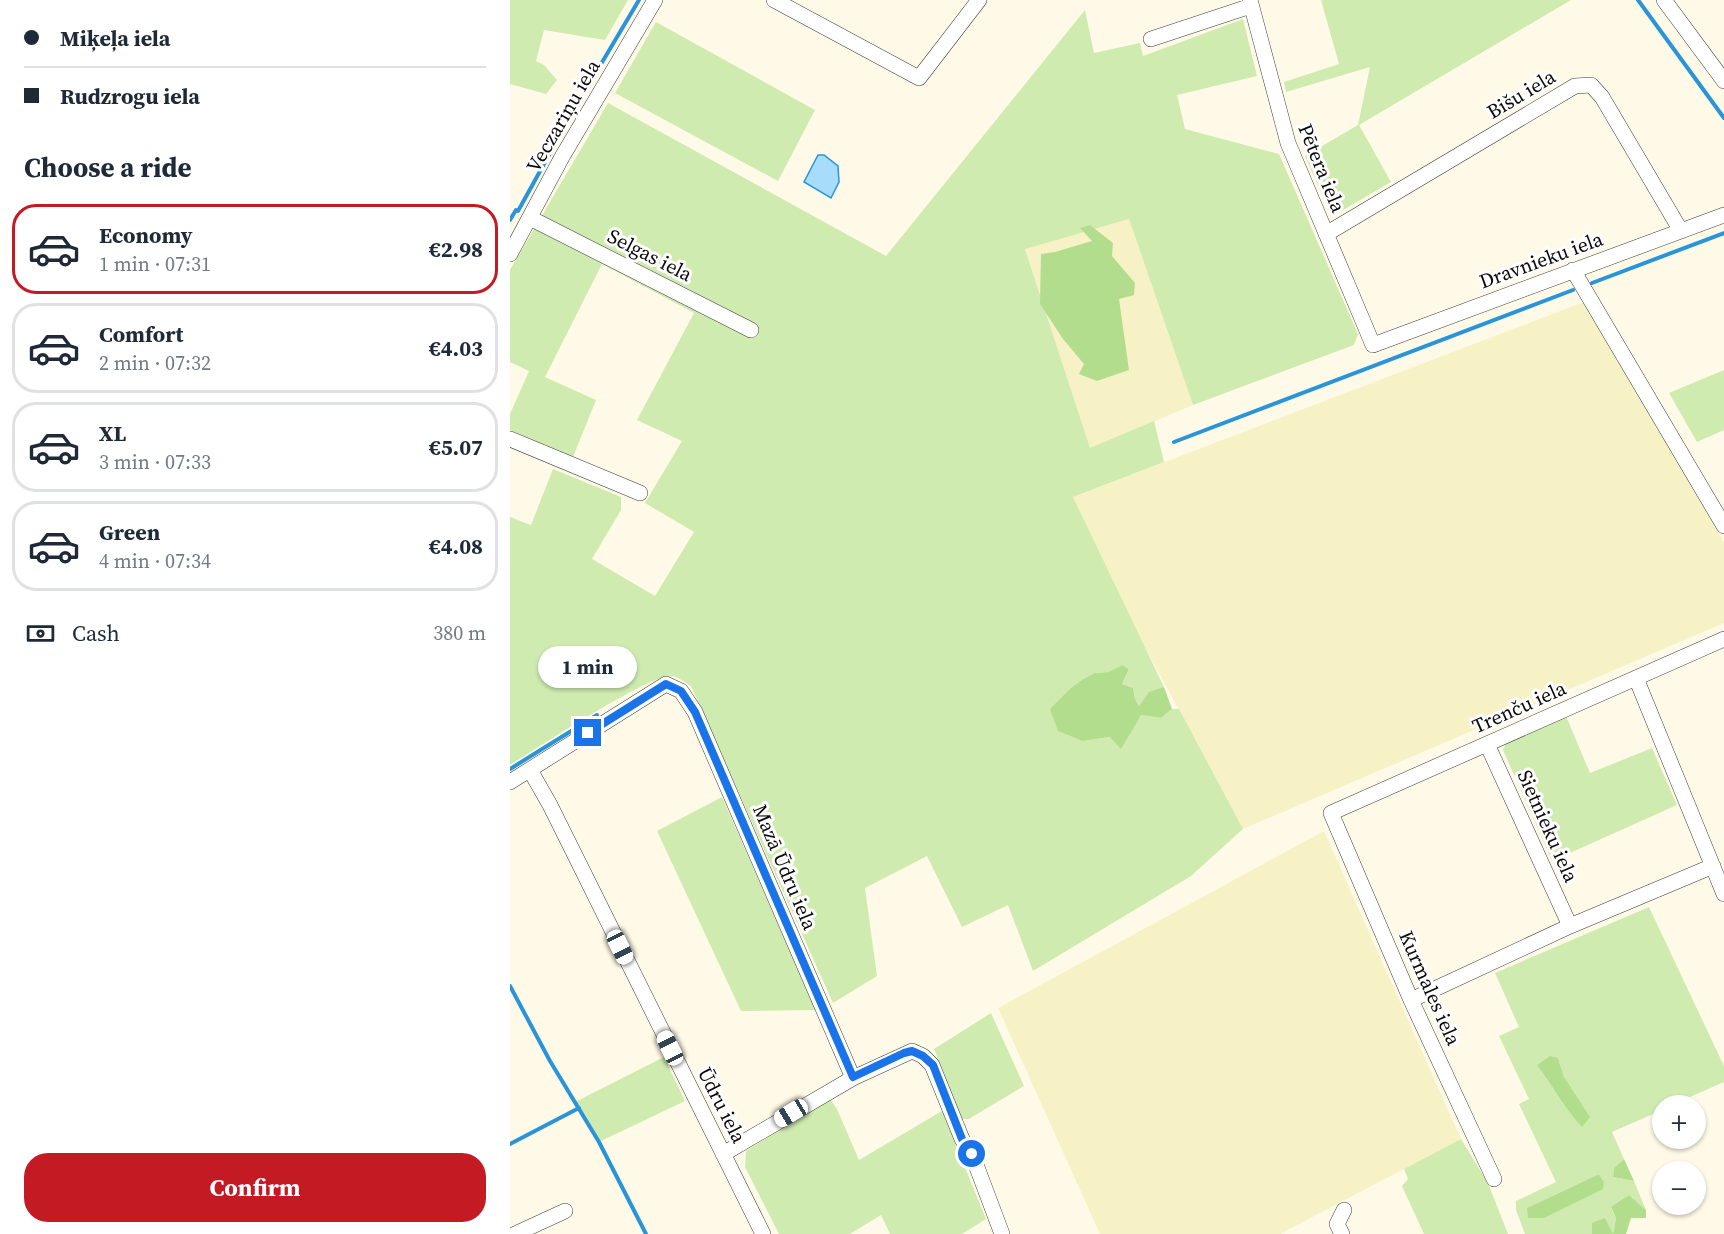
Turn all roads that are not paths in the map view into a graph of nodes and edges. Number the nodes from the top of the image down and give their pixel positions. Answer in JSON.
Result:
{"nodes":[{"id":1,"x":655,"y":0,"type":"edge"},
{"id":2,"x":774,"y":0,"type":"edge"},
{"id":3,"x":979,"y":0,"type":"edge"},
{"id":4,"x":1664,"y":0,"type":"edge"},
{"id":5,"x":1250,"y":3,"type":"edge"},
{"id":6,"x":1151,"y":39,"type":"dead end"},
{"id":7,"x":1722,"y":74,"type":"edge"},
{"id":8,"x":1724,"y":215,"type":"edge"},
{"id":9,"x":530,"y":218,"type":"junction"},
{"id":10,"x":1681,"y":231,"type":"junction"},
{"id":11,"x":1326,"y":234,"type":"junction"},
{"id":12,"x":510,"y":254,"type":"edge"},
{"id":13,"x":1573,"y":270,"type":"junction"},
{"id":14,"x":751,"y":330,"type":"dead end"},
{"id":15,"x":1373,"y":345,"type":"joint"},
{"id":16,"x":510,"y":439,"type":"edge"},
{"id":17,"x":640,"y":493,"type":"dead end"},
{"id":18,"x":1724,"y":526,"type":"edge"},
{"id":19,"x":1724,"y":639,"type":"edge"},
{"id":20,"x":1636,"y":678,"type":"junction"},
{"id":21,"x":1487,"y":744,"type":"junction"},
{"id":22,"x":530,"y":770,"type":"junction"},
{"id":23,"x":510,"y":782,"type":"edge"},
{"id":24,"x":1331,"y":813,"type":"joint"},
{"id":25,"x":1713,"y":866,"type":"junction"},
{"id":26,"x":1724,"y":894,"type":"edge"},
{"id":27,"x":1570,"y":926,"type":"junction"},
{"id":28,"x":1411,"y":1000,"type":"junction"},
{"id":29,"x":853,"y":1077,"type":"junction"},
{"id":30,"x":723,"y":1154,"type":"junction"},
{"id":31,"x":1494,"y":1179,"type":"dead end"},
{"id":32,"x":1344,"y":1210,"type":"dead end"},
{"id":33,"x":565,"y":1211,"type":"dead end"},
{"id":34,"x":515,"y":1234,"type":"edge"},
{"id":35,"x":763,"y":1234,"type":"edge"},
{"id":36,"x":1002,"y":1234,"type":"edge"},
{"id":37,"x":1342,"y":1234,"type":"edge"}],
"edges":[{"from":1,"to":9,"type":"street","name":"Veczariņu iela"},
{"from":2,"to":3,"type":"street"},
{"from":4,"to":7,"type":"street"},
{"from":5,"to":6,"type":"street"},
{"from":5,"to":11,"type":"street","name":"Pētera iela"},
{"from":8,"to":10,"type":"street","name":"Dravnieku iela"},
{"from":9,"to":12,"type":"street","name":"Veczariņu iela"},
{"from":9,"to":14,"type":"street","name":"Selgas iela"},
{"from":10,"to":11,"type":"street","name":"Bišu iela"},
{"from":10,"to":13,"type":"street","name":"Dravnieku iela"},
{"from":11,"to":15,"type":"street","name":"Pētera iela"},
{"from":13,"to":15,"type":"street","name":"Dravnieku iela"},
{"from":13,"to":18,"type":"street"},
{"from":16,"to":17,"type":"street"},
{"from":19,"to":20,"type":"street","name":"Trenču iela"},
{"from":20,"to":21,"type":"street","name":"Trenču iela"},
{"from":20,"to":25,"type":"street"},
{"from":21,"to":24,"type":"street","name":"Trenču iela"},
{"from":21,"to":27,"type":"street","name":"Sietnieku iela"},
{"from":22,"to":23,"type":"street"},
{"from":22,"to":29,"type":"street","name":"Mazā Ūdru iela"},
{"from":22,"to":30,"type":"street","name":"Ūdru iela"},
{"from":24,"to":28,"type":"street","name":"Kurmales iela"},
{"from":25,"to":26,"type":"street"},
{"from":25,"to":27,"type":"street"},
{"from":27,"to":28,"type":"street"},
{"from":28,"to":31,"type":"street","name":"Kurmales iela"},
{"from":29,"to":30,"type":"street"},
{"from":29,"to":36,"type":"street"},
{"from":30,"to":35,"type":"street","name":"Ūdru iela"},
{"from":32,"to":37,"type":"street"},
{"from":33,"to":34,"type":"street"}]}
